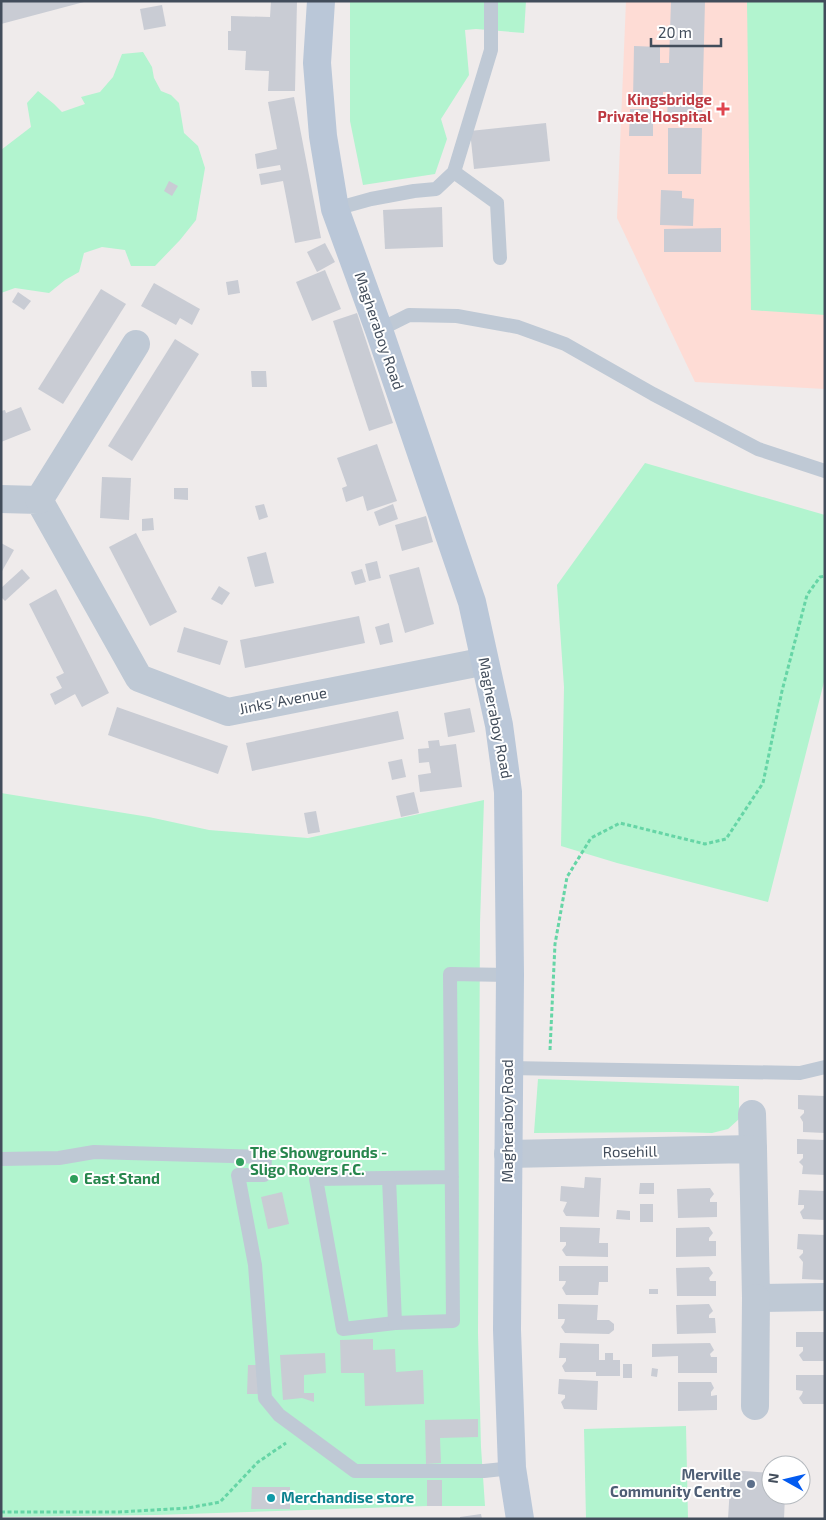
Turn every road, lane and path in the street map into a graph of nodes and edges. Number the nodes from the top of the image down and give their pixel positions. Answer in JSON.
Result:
{"nodes":[{"id":1,"x":321,"y":1,"type":"edge"},
{"id":2,"x":491,"y":1,"type":"edge"},
{"id":3,"x":454,"y":172,"type":"junction"},
{"id":4,"x":335,"y":209,"type":"junction"},
{"id":5,"x":500,"y":258,"type":"dead end"},
{"id":6,"x":379,"y":330,"type":"junction"},
{"id":7,"x":136,"y":344,"type":"dead end"},
{"id":8,"x":825,"y":471,"type":"edge"},
{"id":9,"x":1,"y":499,"type":"edge"},
{"id":10,"x":39,"y":500,"type":"junction"},
{"id":11,"x":825,"y":576,"type":"edge"},
{"id":12,"x":484,"y":659,"type":"junction"},
{"id":13,"x":510,"y":975,"type":"junction"},
{"id":14,"x":825,"y":1067,"type":"edge"},
{"id":15,"x":508,"y":1068,"type":"junction"},
{"id":16,"x":549,"y":1068,"type":"junction"},
{"id":17,"x":752,"y":1114,"type":"dead end"},
{"id":18,"x":753,"y":1149,"type":"junction"},
{"id":19,"x":508,"y":1154,"type":"junction"},
{"id":20,"x":1,"y":1159,"type":"edge"},
{"id":21,"x":452,"y":1177,"type":"junction"},
{"id":22,"x":389,"y":1178,"type":"junction"},
{"id":23,"x":825,"y":1297,"type":"edge"},
{"id":24,"x":756,"y":1298,"type":"junction"},
{"id":25,"x":395,"y":1323,"type":"junction"},
{"id":26,"x":755,"y":1406,"type":"dead end"},
{"id":27,"x":303,"y":1432,"type":"junction"},
{"id":28,"x":512,"y":1468,"type":"junction"},
{"id":29,"x":1,"y":1512,"type":"edge"},
{"id":30,"x":520,"y":1519,"type":"edge"}],
"edges":[{"from":1,"to":4,"type":"street","name":"Magheraboy Road"},
{"from":2,"to":3,"type":"lane"},
{"from":3,"to":4,"type":"lane"},
{"from":3,"to":5,"type":"lane"},
{"from":4,"to":6,"type":"street","name":"Magheraboy Road"},
{"from":6,"to":8,"type":"lane"},
{"from":6,"to":12,"type":"street","name":"Magheraboy Road"},
{"from":7,"to":10,"type":"street"},
{"from":9,"to":10,"type":"street"},
{"from":10,"to":12,"type":"street","name":"Jinks' Avenue"},
{"from":11,"to":16,"type":"path"},
{"from":12,"to":13,"type":"street","name":"Magheraboy Road"},
{"from":13,"to":15,"type":"street","name":"Magheraboy Road"},
{"from":13,"to":21,"type":"lane"},
{"from":14,"to":16,"type":"lane"},
{"from":15,"to":16,"type":"lane"},
{"from":15,"to":19,"type":"street","name":"Magheraboy Road"},
{"from":17,"to":18,"type":"street"},
{"from":18,"to":19,"type":"street","name":"Rosehill"},
{"from":18,"to":24,"type":"street"},
{"from":19,"to":28,"type":"street","name":"Magheraboy Road"},
{"from":20,"to":27,"type":"lane"},
{"from":21,"to":22,"type":"lane"},
{"from":21,"to":25,"type":"lane"},
{"from":22,"to":25,"type":"lane"},
{"from":22,"to":25,"type":"lane"},
{"from":23,"to":24,"type":"street"},
{"from":24,"to":26,"type":"street"},
{"from":27,"to":28,"type":"lane"},
{"from":27,"to":29,"type":"path"},
{"from":28,"to":30,"type":"street","name":"Magheraboy Road"}]}
